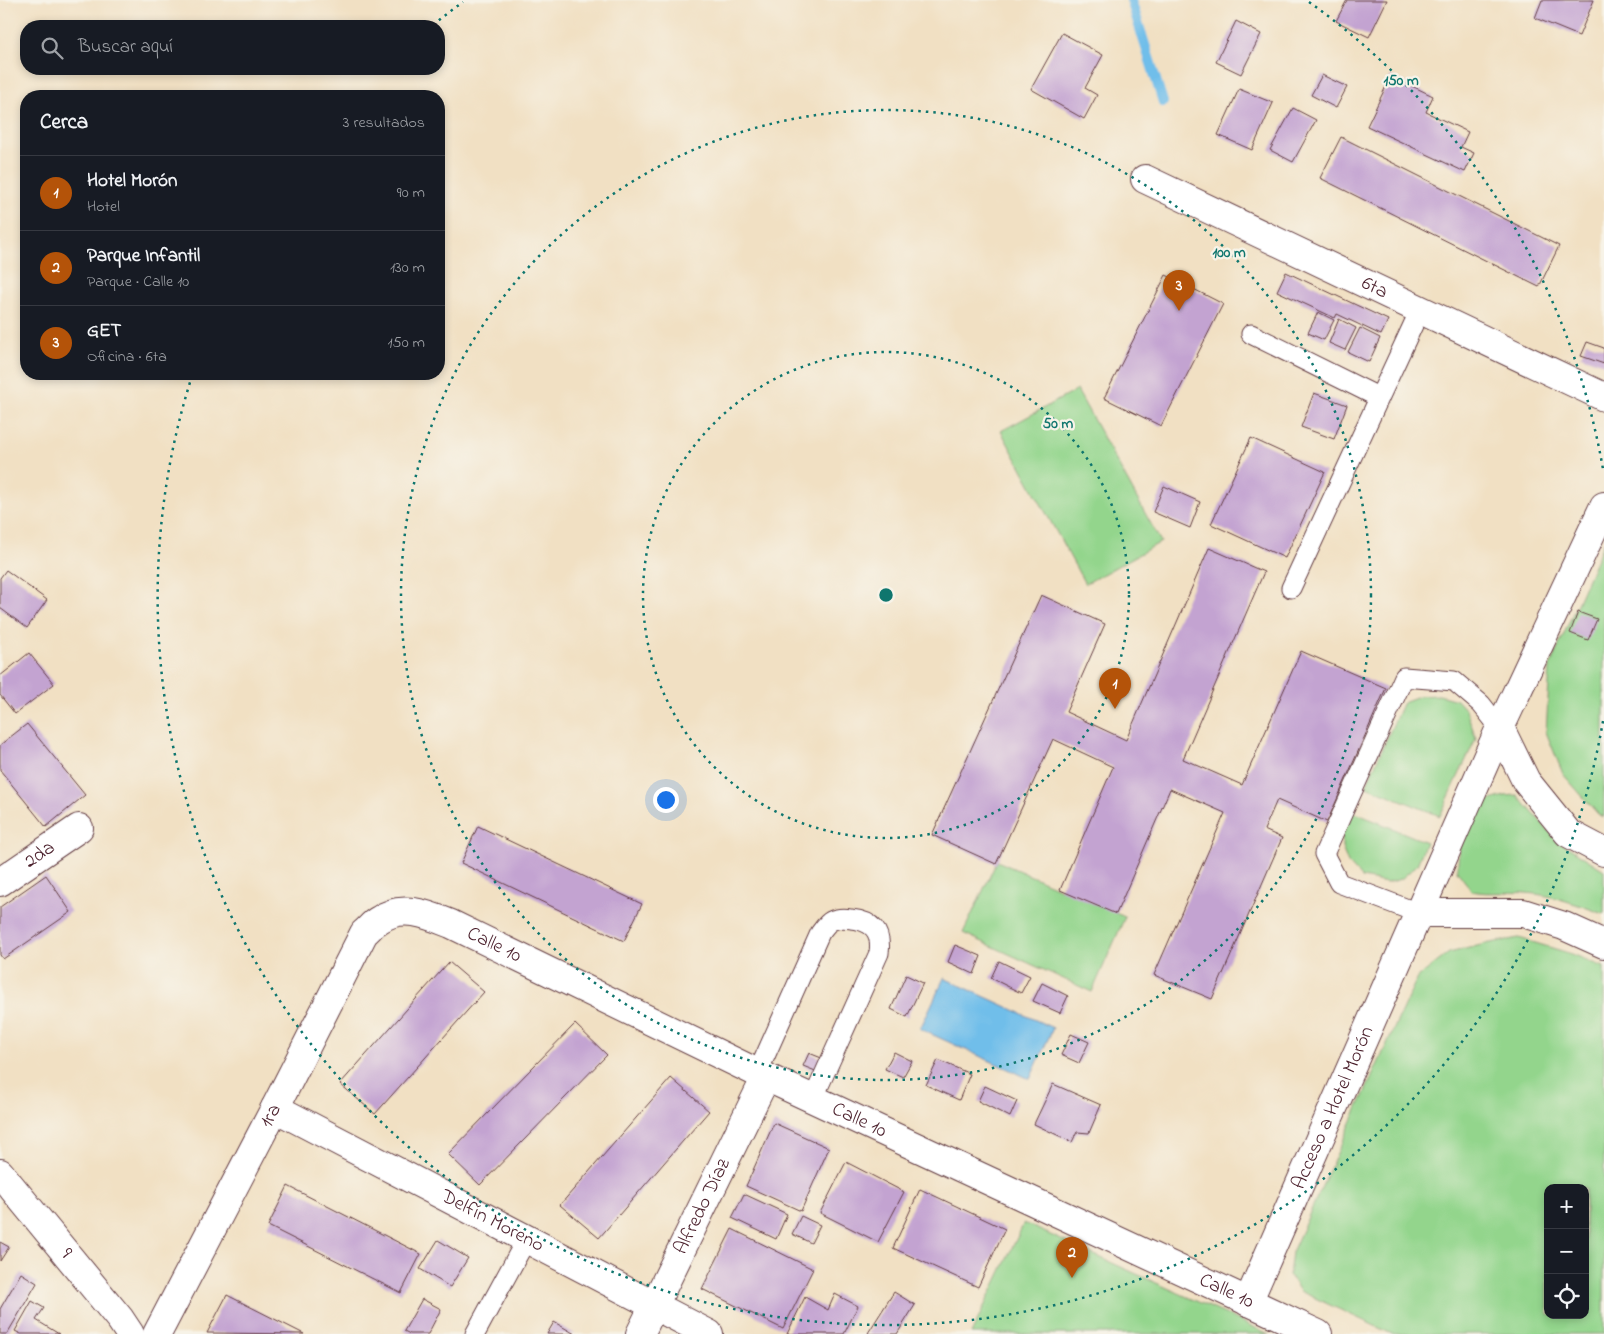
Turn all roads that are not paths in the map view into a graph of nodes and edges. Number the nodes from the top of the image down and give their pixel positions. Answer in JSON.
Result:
{"nodes":[{"id":1,"x":1144,"y":179,"type":"dead end"},
{"id":2,"x":1420,"y":310,"type":"junction"},
{"id":3,"x":1251,"y":334,"type":"dead end"},
{"id":4,"x":1604,"y":397,"type":"edge"},
{"id":5,"x":1378,"y":398,"type":"junction"},
{"id":6,"x":1604,"y":506,"type":"edge"},
{"id":7,"x":1291,"y":588,"type":"dead end"},
{"id":8,"x":1500,"y":728,"type":"junction"},
{"id":9,"x":78,"y":828,"type":"dead end"},
{"id":10,"x":1604,"y":852,"type":"edge"},
{"id":11,"x":0,"y":882,"type":"edge"},
{"id":12,"x":399,"y":911,"type":"joint"},
{"id":13,"x":1418,"y":913,"type":"junction"},
{"id":14,"x":1604,"y":944,"type":"edge"},
{"id":15,"x":762,"y":1075,"type":"junction"},
{"id":16,"x":813,"y":1099,"type":"junction"},
{"id":17,"x":275,"y":1108,"type":"junction"},
{"id":18,"x":0,"y":1173,"type":"edge"},
{"id":19,"x":526,"y":1240,"type":"junction"},
{"id":20,"x":1248,"y":1302,"type":"junction"},
{"id":21,"x":654,"y":1306,"type":"junction"},
{"id":22,"x":130,"y":1334,"type":"edge"},
{"id":23,"x":157,"y":1334,"type":"edge"},
{"id":24,"x":475,"y":1334,"type":"edge"},
{"id":25,"x":640,"y":1334,"type":"edge"},
{"id":26,"x":709,"y":1334,"type":"edge"},
{"id":27,"x":1318,"y":1334,"type":"edge"}],
"edges":[{"from":1,"to":2,"type":"street","name":"6ta"},
{"from":2,"to":4,"type":"street","name":"6ta"},
{"from":2,"to":5,"type":"lane"},
{"from":3,"to":5,"type":"lane"},
{"from":5,"to":7,"type":"lane"},
{"from":6,"to":8,"type":"street","name":"Acceso a Hotel Morón"},
{"from":8,"to":10,"type":"street"},
{"from":8,"to":13,"type":"street","name":"Acceso a Hotel Morón"},
{"from":8,"to":13,"type":"lane"},
{"from":9,"to":11,"type":"street","name":"2da"},
{"from":12,"to":15,"type":"street","name":"Calle 10"},
{"from":12,"to":17,"type":"street","name":"1ra"},
{"from":13,"to":14,"type":"street"},
{"from":13,"to":20,"type":"street","name":"Acceso a Hotel Morón"},
{"from":15,"to":16,"type":"street","name":"Calle 10"},
{"from":15,"to":16,"type":"lane"},
{"from":15,"to":21,"type":"street","name":"Alfredo Díaz"},
{"from":16,"to":20,"type":"street","name":"Calle 10"},
{"from":17,"to":19,"type":"street","name":"Delfín Moreno"},
{"from":17,"to":23,"type":"street","name":"1ra"},
{"from":18,"to":22,"type":"street","name":"9"},
{"from":19,"to":21,"type":"street","name":"Delfín Moreno"},
{"from":19,"to":24,"type":"lane"},
{"from":20,"to":27,"type":"street","name":"Calle 10"},
{"from":21,"to":25,"type":"street","name":"Alfredo Díaz"},
{"from":21,"to":26,"type":"street","name":"Delfín Moreno"}]}
